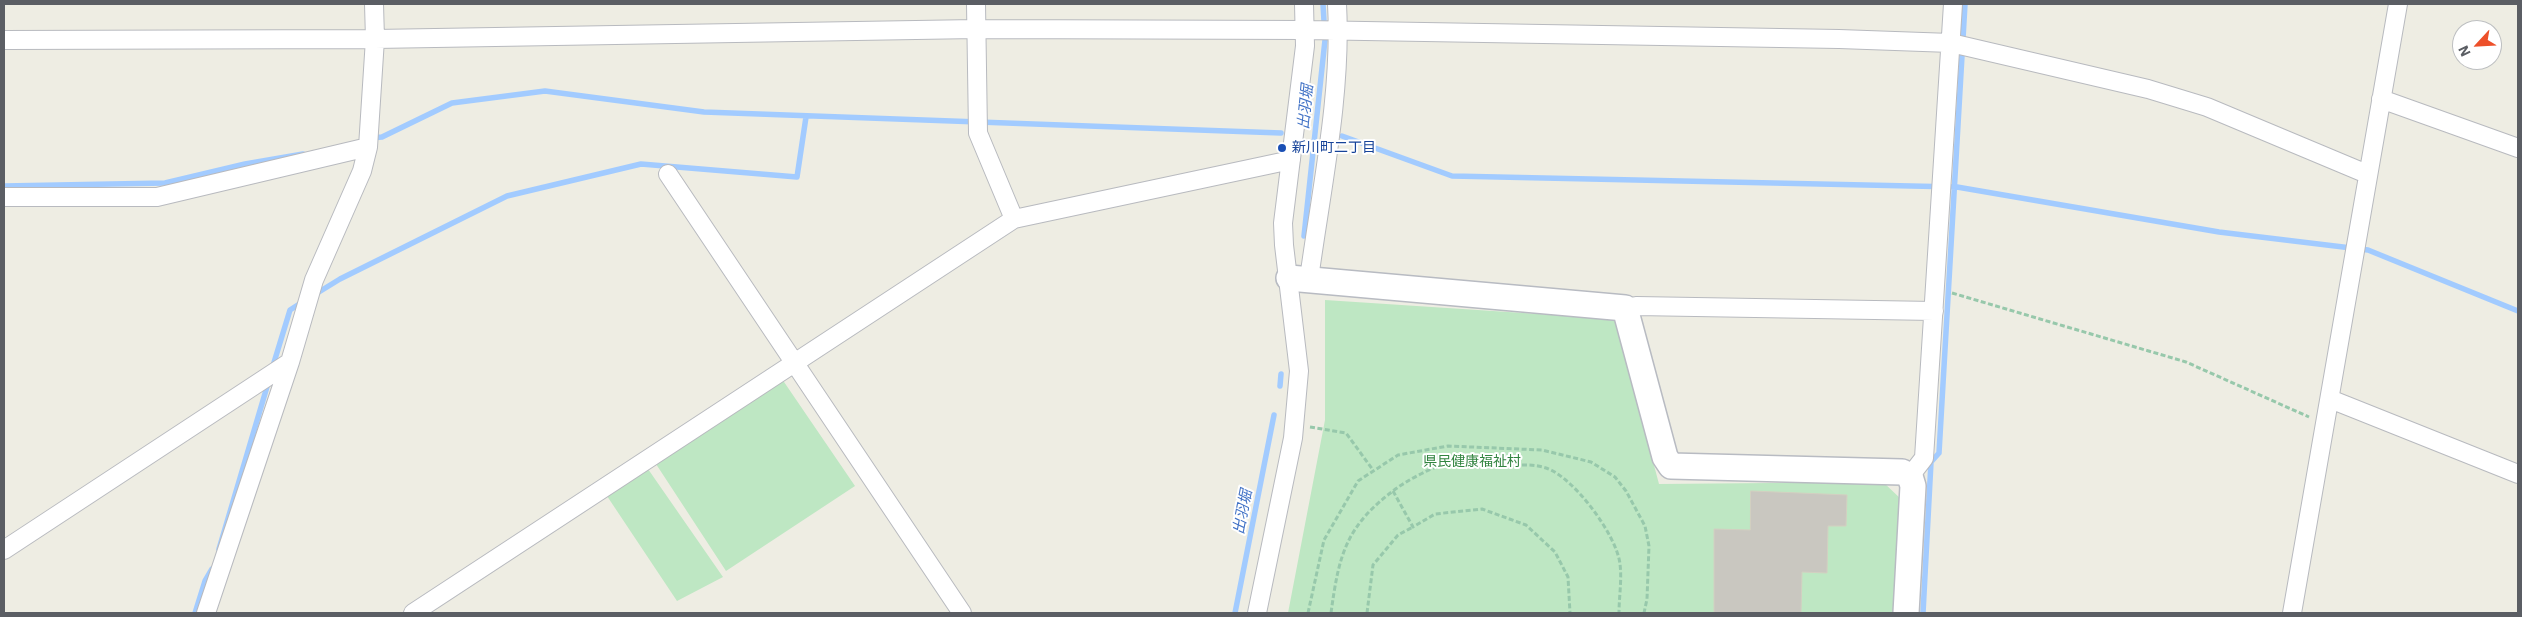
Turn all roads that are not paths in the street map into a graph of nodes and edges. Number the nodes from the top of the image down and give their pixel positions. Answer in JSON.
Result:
{"nodes":[{"id":1,"x":374,"y":4,"type":"edge"},
{"id":2,"x":976,"y":4,"type":"edge"},
{"id":3,"x":1304,"y":4,"type":"edge"},
{"id":4,"x":1337,"y":4,"type":"edge"},
{"id":5,"x":1953,"y":4,"type":"edge"},
{"id":6,"x":2398,"y":4,"type":"edge"},
{"id":7,"x":976,"y":29,"type":"junction"},
{"id":8,"x":1306,"y":30,"type":"junction"},
{"id":9,"x":1338,"y":31,"type":"junction"},
{"id":10,"x":375,"y":39,"type":"junction"},
{"id":11,"x":4,"y":40,"type":"edge"},
{"id":12,"x":1951,"y":43,"type":"junction"},
{"id":13,"x":2381,"y":99,"type":"junction"},
{"id":14,"x":368,"y":147,"type":"junction"},
{"id":15,"x":2518,"y":148,"type":"edge"},
{"id":16,"x":1291,"y":160,"type":"junction"},
{"id":17,"x":668,"y":174,"type":"dead end"},
{"id":18,"x":2367,"y":174,"type":"junction"},
{"id":19,"x":4,"y":197,"type":"edge"},
{"id":20,"x":1014,"y":219,"type":"junction"},
{"id":21,"x":1299,"y":279,"type":"junction"},
{"id":22,"x":1625,"y":308,"type":"junction"},
{"id":23,"x":1934,"y":311,"type":"junction"},
{"id":24,"x":290,"y":362,"type":"junction"},
{"id":25,"x":793,"y":362,"type":"junction"},
{"id":26,"x":2330,"y":399,"type":"junction"},
{"id":27,"x":2518,"y":474,"type":"edge"},
{"id":28,"x":1910,"y":476,"type":"junction"},
{"id":29,"x":4,"y":550,"type":"edge"},
{"id":30,"x":206,"y":613,"type":"edge"},
{"id":31,"x":414,"y":613,"type":"edge"},
{"id":32,"x":962,"y":613,"type":"edge"},
{"id":33,"x":1257,"y":613,"type":"edge"},
{"id":34,"x":1906,"y":613,"type":"edge"},
{"id":35,"x":2292,"y":613,"type":"edge"}],
"edges":[{"from":1,"to":10,"type":"street"},
{"from":2,"to":7,"type":"street"},
{"from":3,"to":8,"type":"street"},
{"from":4,"to":9,"type":"street"},
{"from":5,"to":12,"type":"street"},
{"from":6,"to":13,"type":"street"},
{"from":7,"to":8,"type":"street"},
{"from":7,"to":10,"type":"street"},
{"from":7,"to":20,"type":"street"},
{"from":8,"to":9,"type":"street"},
{"from":8,"to":16,"type":"street"},
{"from":9,"to":12,"type":"street"},
{"from":9,"to":21,"type":"street"},
{"from":10,"to":11,"type":"street"},
{"from":10,"to":14,"type":"street"},
{"from":12,"to":18,"type":"street"},
{"from":12,"to":23,"type":"street"},
{"from":13,"to":15,"type":"street"},
{"from":13,"to":18,"type":"street"},
{"from":14,"to":19,"type":"street"},
{"from":14,"to":24,"type":"street"},
{"from":16,"to":20,"type":"street"},
{"from":16,"to":21,"type":"street"},
{"from":17,"to":25,"type":"street"},
{"from":18,"to":26,"type":"street"},
{"from":20,"to":25,"type":"street"},
{"from":21,"to":22,"type":"street"},
{"from":21,"to":33,"type":"street"},
{"from":22,"to":23,"type":"street"},
{"from":22,"to":28,"type":"street"},
{"from":23,"to":28,"type":"street"},
{"from":24,"to":29,"type":"street"},
{"from":24,"to":30,"type":"street"},
{"from":25,"to":31,"type":"street"},
{"from":25,"to":32,"type":"street"},
{"from":26,"to":27,"type":"street"},
{"from":26,"to":35,"type":"street"},
{"from":28,"to":34,"type":"street"}]}
